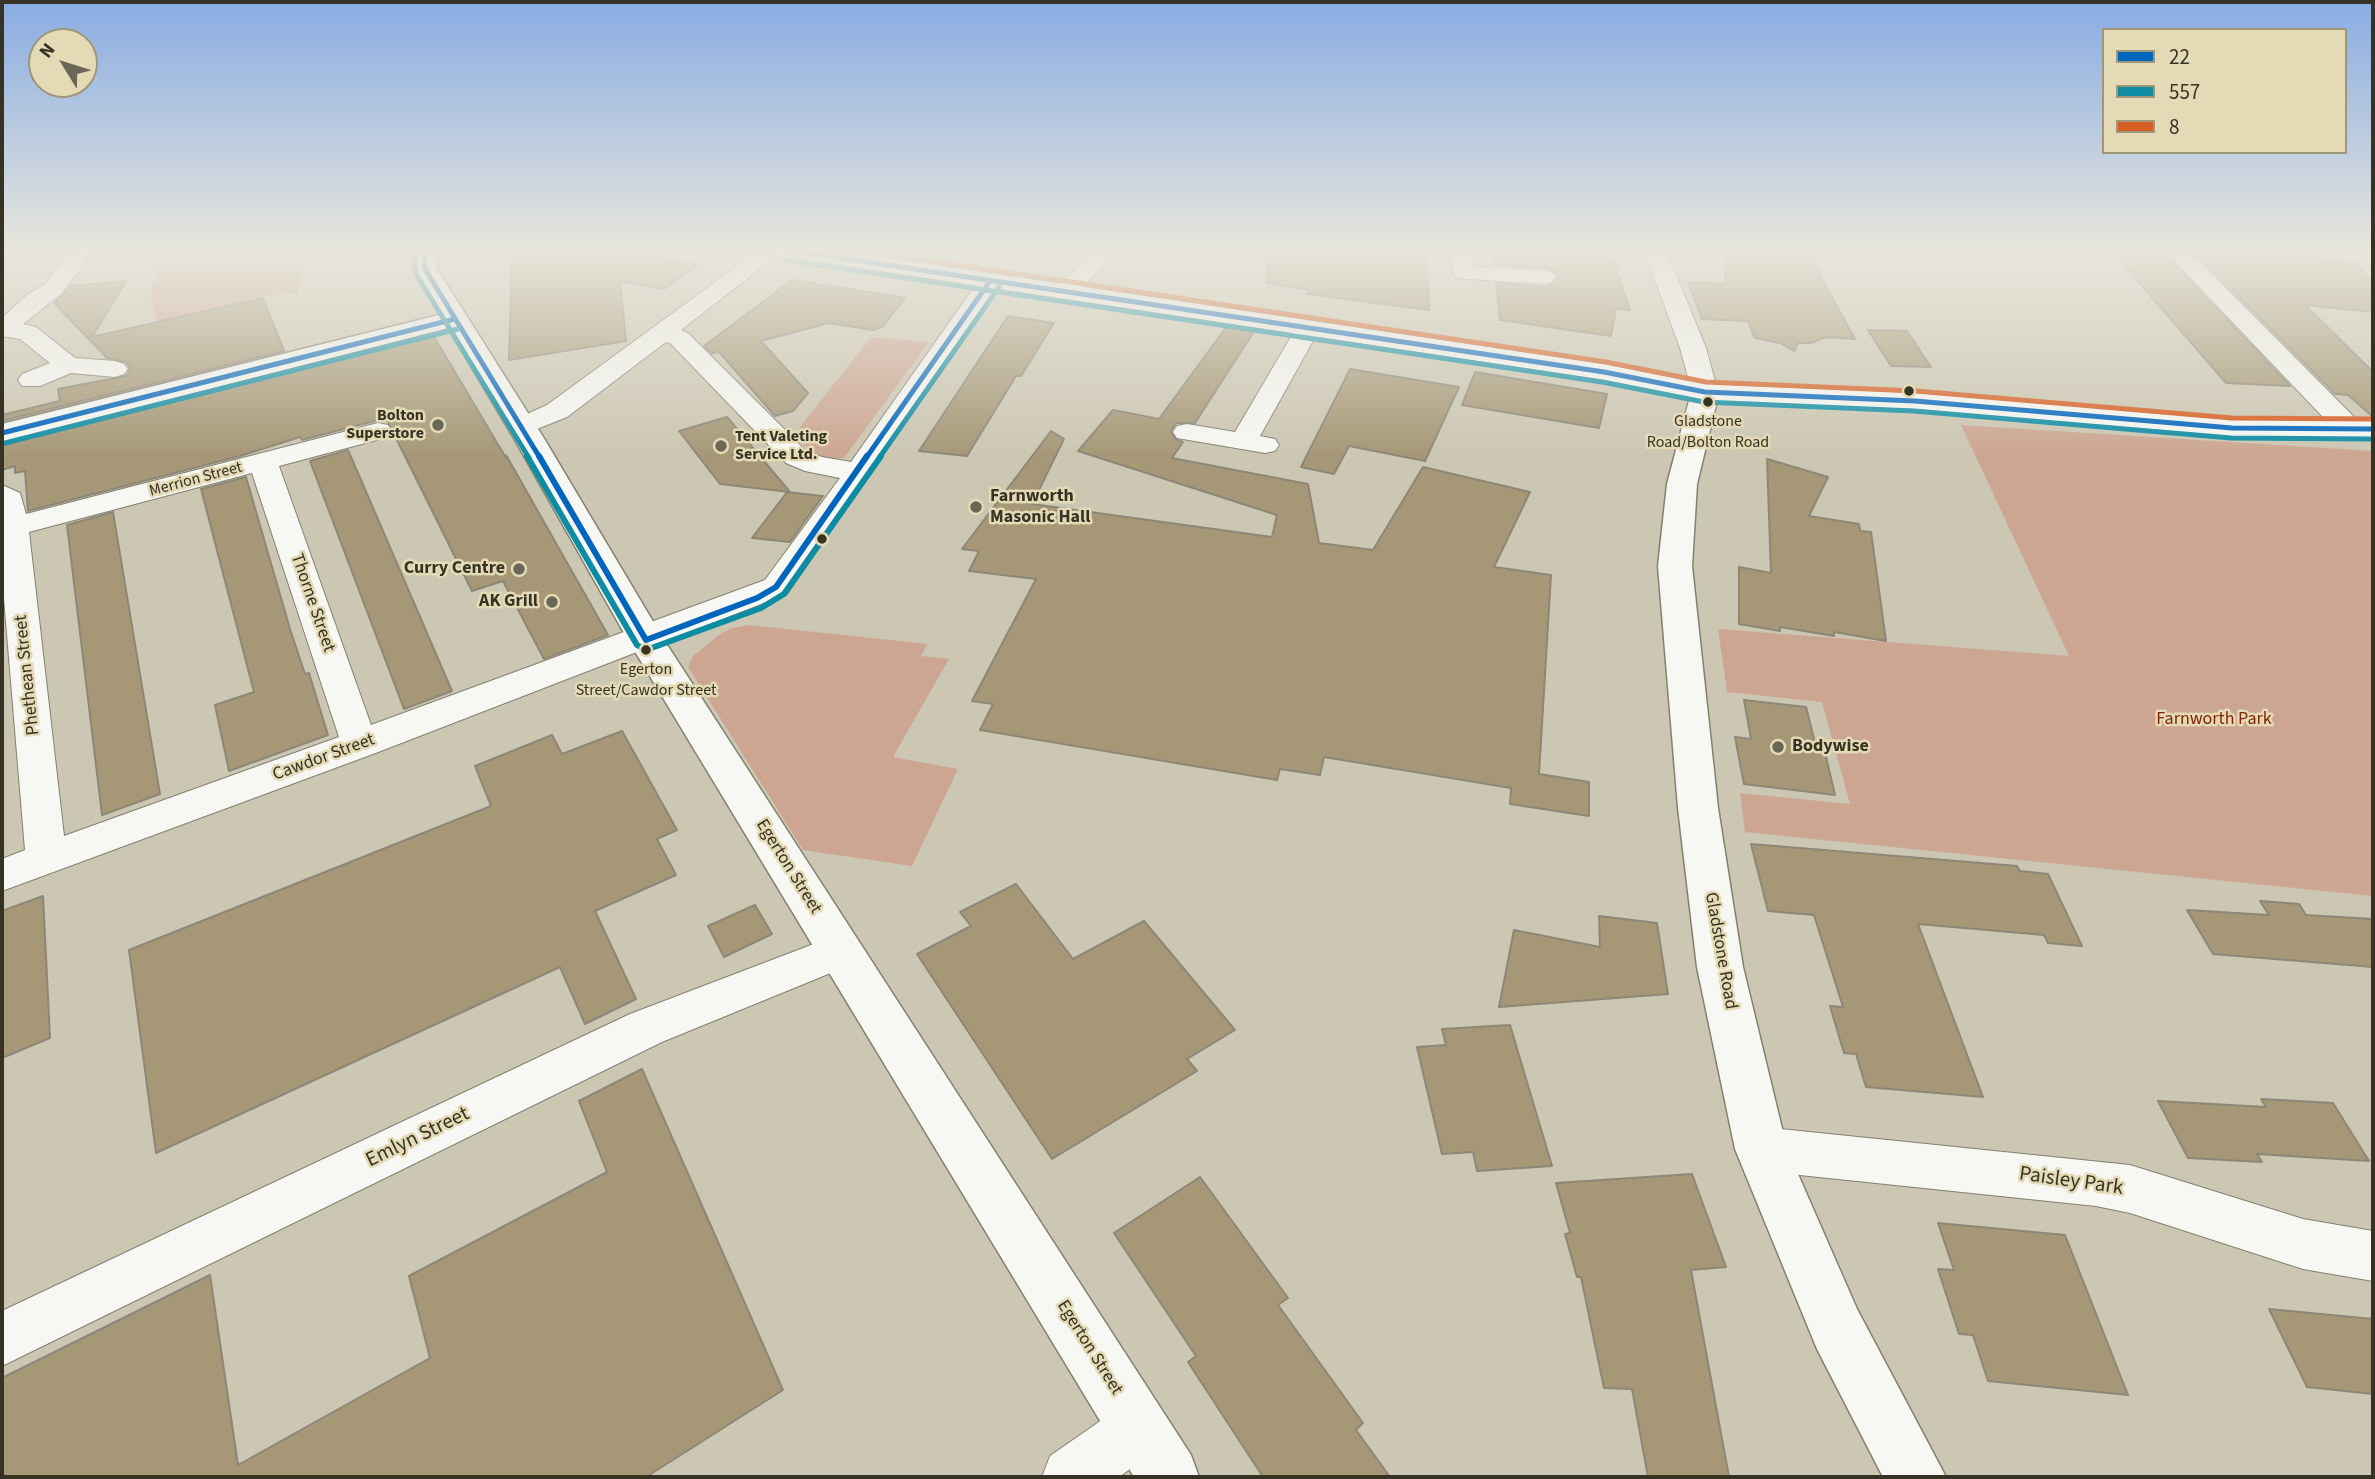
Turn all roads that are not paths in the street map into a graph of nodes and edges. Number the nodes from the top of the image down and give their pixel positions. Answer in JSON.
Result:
{"nodes":[{"id":1,"x":455,"y":319,"type":"joint"},
{"id":2,"x":682,"y":319,"type":"edge"},
{"id":3,"x":964,"y":319,"type":"edge"},
{"id":4,"x":1235,"y":319,"type":"edge"},
{"id":5,"x":1682,"y":319,"type":"edge"},
{"id":6,"x":2247,"y":319,"type":"edge"},
{"id":7,"x":4,"y":329,"type":"edge"},
{"id":8,"x":1307,"y":330,"type":"junction"},
{"id":9,"x":665,"y":332,"type":"junction"},
{"id":10,"x":68,"y":365,"type":"junction"},
{"id":11,"x":115,"y":369,"type":"dead end"},
{"id":12,"x":31,"y":380,"type":"dead end"},
{"id":13,"x":1705,"y":392,"type":"junction"},
{"id":14,"x":522,"y":427,"type":"junction"},
{"id":15,"x":2362,"y":429,"type":"edge"},
{"id":16,"x":378,"y":430,"type":"dead end"},
{"id":17,"x":1187,"y":432,"type":"dead end"},
{"id":18,"x":2,"y":433,"type":"edge"},
{"id":19,"x":263,"y":461,"type":"junction"},
{"id":20,"x":859,"y":472,"type":"junction"},
{"id":21,"x":2,"y":494,"type":"edge"},
{"id":22,"x":13,"y":527,"type":"junction"},
{"id":23,"x":646,"y":640,"type":"junction"},
{"id":24,"x":360,"y":745,"type":"junction"},
{"id":25,"x":46,"y":859,"type":"junction"},
{"id":26,"x":2,"y":875,"type":"edge"},
{"id":27,"x":841,"y":951,"type":"junction"},
{"id":28,"x":1761,"y":1149,"type":"junction"},
{"id":29,"x":2373,"y":1256,"type":"edge"},
{"id":30,"x":2,"y":1339,"type":"edge"},
{"id":31,"x":1139,"y":1429,"type":"junction"},
{"id":32,"x":1071,"y":1477,"type":"edge"},
{"id":33,"x":1169,"y":1477,"type":"edge"},
{"id":34,"x":1916,"y":1477,"type":"edge"}],
"edges":[{"from":1,"to":14,"type":"main road","name":"Egerton Street"},
{"from":1,"to":18,"type":"main road"},
{"from":2,"to":9,"type":"street"},
{"from":3,"to":20,"type":"street","name":"Cawdor Street"},
{"from":4,"to":8,"type":"main road"},
{"from":5,"to":13,"type":"street"},
{"from":6,"to":15,"type":"street"},
{"from":7,"to":10,"type":"street"},
{"from":8,"to":13,"type":"main road"},
{"from":8,"to":17,"type":"street"},
{"from":9,"to":14,"type":"street"},
{"from":9,"to":20,"type":"street"},
{"from":10,"to":11,"type":"street"},
{"from":10,"to":12,"type":"street"},
{"from":13,"to":15,"type":"main road"},
{"from":13,"to":28,"type":"main road","name":"Gladstone Road"},
{"from":14,"to":23,"type":"main road","name":"Egerton Street"},
{"from":16,"to":19,"type":"street","name":"Merrion Street"},
{"from":19,"to":22,"type":"street","name":"Merrion Street"},
{"from":19,"to":24,"type":"street","name":"Thorne Street"},
{"from":20,"to":23,"type":"street","name":"Cawdor Street"},
{"from":21,"to":22,"type":"street","name":"Phethean Street"},
{"from":22,"to":25,"type":"street","name":"Phethean Street"},
{"from":23,"to":24,"type":"street","name":"Cawdor Street"},
{"from":23,"to":27,"type":"main road","name":"Egerton Street"},
{"from":24,"to":25,"type":"street","name":"Cawdor Street"},
{"from":25,"to":26,"type":"street","name":"Cawdor Street"},
{"from":27,"to":30,"type":"street","name":"Emlyn Street"},
{"from":27,"to":31,"type":"main road","name":"Egerton Street"},
{"from":28,"to":29,"type":"street","name":"Paisley Park"},
{"from":28,"to":34,"type":"main road","name":"Gladstone Road"},
{"from":31,"to":32,"type":"street"},
{"from":31,"to":33,"type":"main road","name":"Egerton Street"}]}
